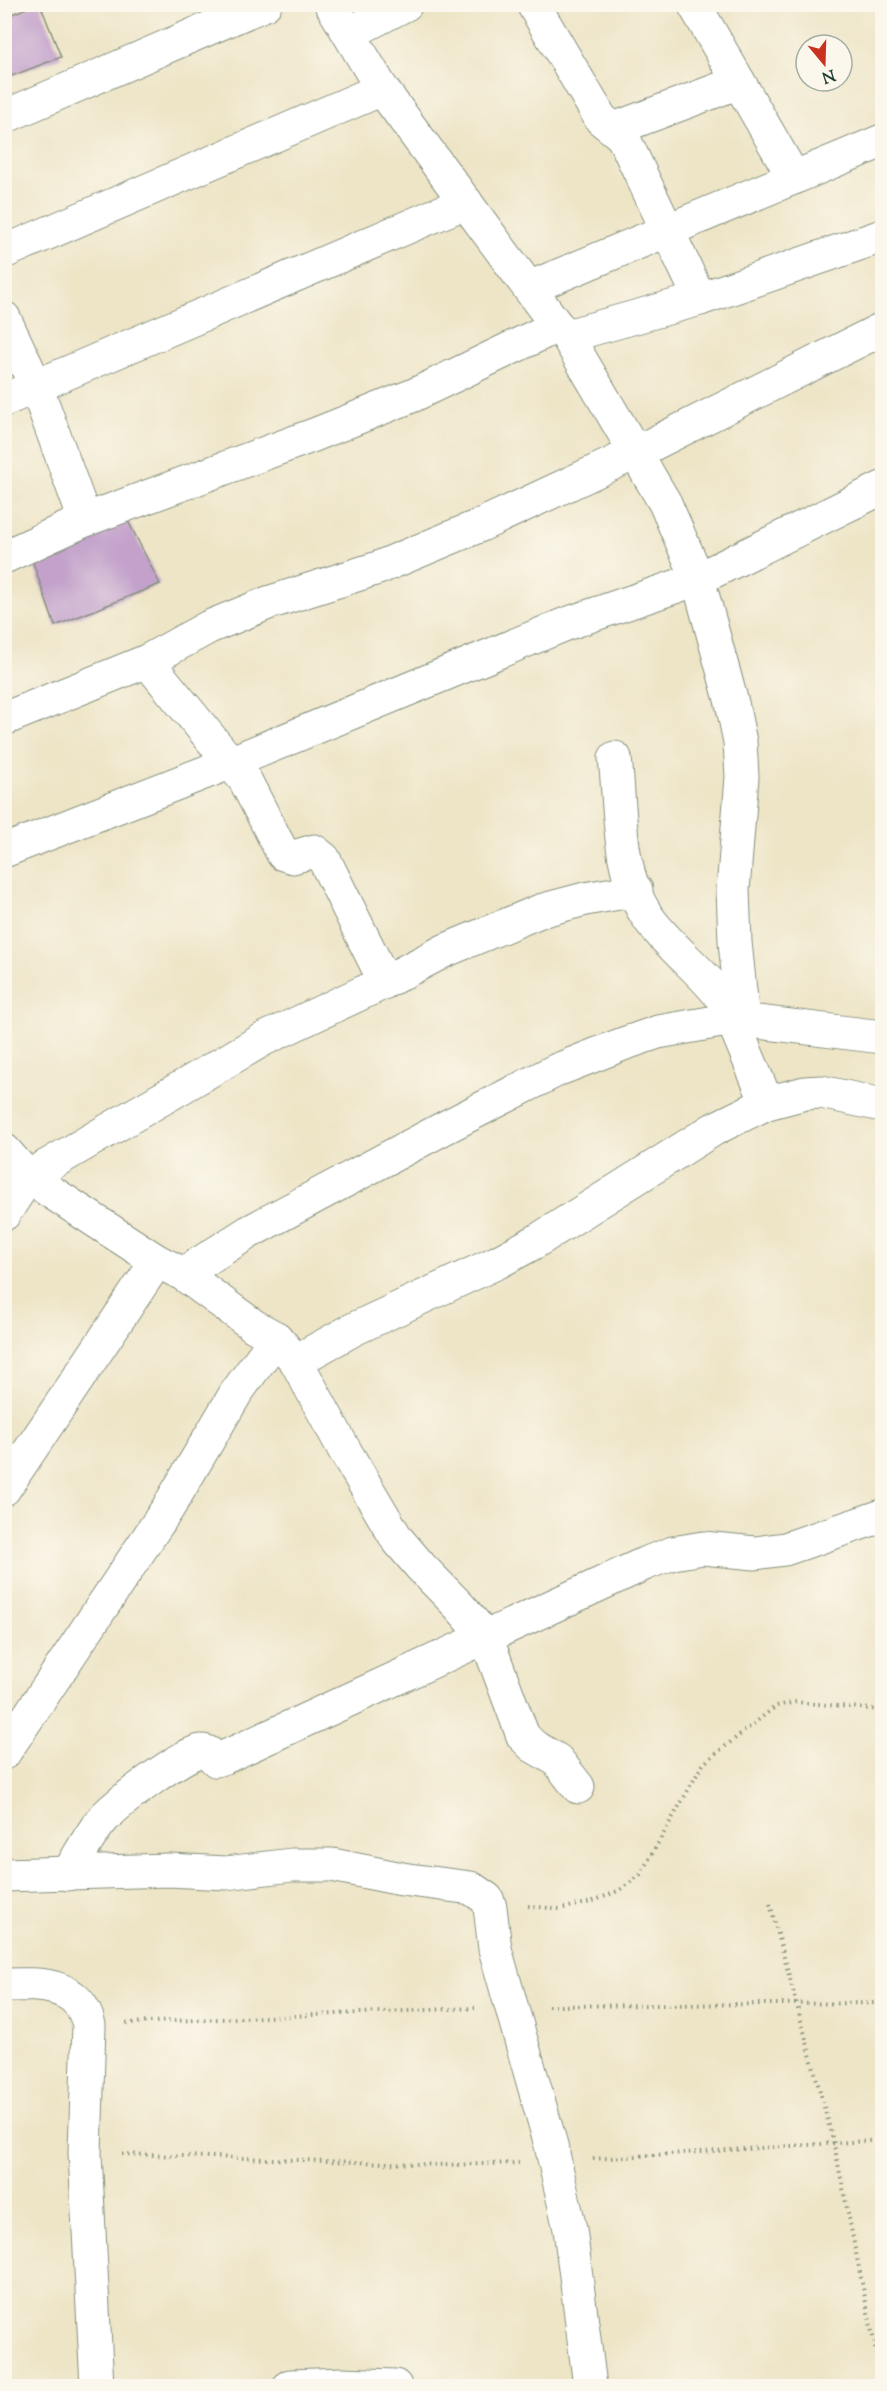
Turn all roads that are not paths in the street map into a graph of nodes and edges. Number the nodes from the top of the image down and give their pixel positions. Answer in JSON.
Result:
{"nodes":[{"id":1,"x":265,"y":4,"type":"edge"},
{"id":2,"x":331,"y":4,"type":"edge"},
{"id":3,"x":406,"y":4,"type":"edge"},
{"id":4,"x":533,"y":4,"type":"edge"},
{"id":5,"x":694,"y":4,"type":"edge"},
{"id":6,"x":350,"y":33,"type":"junction"},
{"id":7,"x":739,"y":82,"type":"junction"},
{"id":8,"x":382,"y":89,"type":"junction"},
{"id":9,"x":4,"y":117,"type":"edge"},
{"id":10,"x":614,"y":129,"type":"junction"},
{"id":11,"x":882,"y":141,"type":"edge"},
{"id":12,"x":794,"y":178,"type":"junction"},
{"id":13,"x":466,"y":202,"type":"junction"},
{"id":14,"x":668,"y":232,"type":"junction"},
{"id":15,"x":882,"y":236,"type":"edge"},
{"id":16,"x":4,"y":252,"type":"edge"},
{"id":17,"x":529,"y":288,"type":"junction"},
{"id":18,"x":700,"y":299,"type":"junction"},
{"id":19,"x":4,"y":318,"type":"edge"},
{"id":20,"x":882,"y":329,"type":"edge"},
{"id":21,"x":562,"y":331,"type":"junction"},
{"id":22,"x":36,"y":386,"type":"junction"},
{"id":23,"x":4,"y":400,"type":"edge"},
{"id":24,"x":635,"y":453,"type":"junction"},
{"id":25,"x":882,"y":488,"type":"edge"},
{"id":26,"x":85,"y":520,"type":"junction"},
{"id":27,"x":4,"y":557,"type":"edge"},
{"id":28,"x":698,"y":579,"type":"junction"},
{"id":29,"x":147,"y":661,"type":"junction"},
{"id":30,"x":4,"y":719,"type":"edge"},
{"id":31,"x":615,"y":758,"type":"dead end"},
{"id":32,"x":232,"y":762,"type":"junction"},
{"id":33,"x":4,"y":851,"type":"edge"},
{"id":34,"x":636,"y":890,"type":"junction"},
{"id":35,"x":385,"y":982,"type":"junction"},
{"id":36,"x":738,"y":1019,"type":"junction"},
{"id":37,"x":882,"y":1037,"type":"edge"},
{"id":38,"x":767,"y":1103,"type":"junction"},
{"id":39,"x":882,"y":1105,"type":"edge"},
{"id":40,"x":4,"y":1150,"type":"edge"},
{"id":41,"x":28,"y":1177,"type":"junction"},
{"id":42,"x":4,"y":1214,"type":"edge"},
{"id":43,"x":170,"y":1268,"type":"junction"},
{"id":44,"x":286,"y":1349,"type":"junction"},
{"id":45,"x":4,"y":1489,"type":"edge"},
{"id":46,"x":882,"y":1516,"type":"edge"},
{"id":47,"x":486,"y":1637,"type":"junction"},
{"id":48,"x":4,"y":1753,"type":"edge"},
{"id":49,"x":578,"y":1787,"type":"dead end"},
{"id":50,"x":68,"y":1874,"type":"junction"},
{"id":51,"x":4,"y":1875,"type":"edge"},
{"id":52,"x":4,"y":1985,"type":"edge"},
{"id":53,"x":97,"y":2386,"type":"edge"},
{"id":54,"x":290,"y":2386,"type":"edge"},
{"id":55,"x":395,"y":2386,"type":"edge"},
{"id":56,"x":590,"y":2386,"type":"edge"}],
"edges":[{"from":1,"to":9,"type":"street"},
{"from":2,"to":6,"type":"street"},
{"from":3,"to":6,"type":"street"},
{"from":4,"to":10,"type":"street"},
{"from":5,"to":7,"type":"street"},
{"from":6,"to":8,"type":"street"},
{"from":7,"to":10,"type":"street"},
{"from":7,"to":12,"type":"street"},
{"from":8,"to":13,"type":"street"},
{"from":8,"to":16,"type":"street"},
{"from":10,"to":14,"type":"street"},
{"from":11,"to":12,"type":"street"},
{"from":12,"to":14,"type":"street"},
{"from":13,"to":17,"type":"street"},
{"from":13,"to":22,"type":"street"},
{"from":14,"to":17,"type":"street"},
{"from":14,"to":18,"type":"street"},
{"from":15,"to":18,"type":"street"},
{"from":17,"to":21,"type":"street"},
{"from":18,"to":21,"type":"street"},
{"from":19,"to":22,"type":"street"},
{"from":20,"to":24,"type":"street"},
{"from":21,"to":24,"type":"street"},
{"from":21,"to":26,"type":"street"},
{"from":22,"to":23,"type":"street"},
{"from":22,"to":26,"type":"street"},
{"from":24,"to":28,"type":"street"},
{"from":24,"to":29,"type":"street"},
{"from":25,"to":28,"type":"street"},
{"from":26,"to":27,"type":"street"},
{"from":28,"to":32,"type":"street"},
{"from":28,"to":36,"type":"street"},
{"from":29,"to":30,"type":"street"},
{"from":29,"to":32,"type":"street"},
{"from":31,"to":34,"type":"street"},
{"from":32,"to":33,"type":"street"},
{"from":32,"to":35,"type":"street"},
{"from":34,"to":35,"type":"street"},
{"from":34,"to":36,"type":"street"},
{"from":35,"to":41,"type":"street"},
{"from":36,"to":37,"type":"street"},
{"from":36,"to":38,"type":"street"},
{"from":36,"to":43,"type":"street"},
{"from":38,"to":39,"type":"street"},
{"from":38,"to":44,"type":"street"},
{"from":40,"to":41,"type":"street"},
{"from":41,"to":42,"type":"street"},
{"from":41,"to":43,"type":"street"},
{"from":43,"to":44,"type":"street"},
{"from":43,"to":45,"type":"street"},
{"from":44,"to":47,"type":"street"},
{"from":44,"to":48,"type":"street"},
{"from":46,"to":47,"type":"street"},
{"from":47,"to":49,"type":"street"},
{"from":47,"to":50,"type":"street"},
{"from":50,"to":51,"type":"street"},
{"from":50,"to":56,"type":"street"},
{"from":52,"to":53,"type":"street"},
{"from":54,"to":55,"type":"street"}]}
